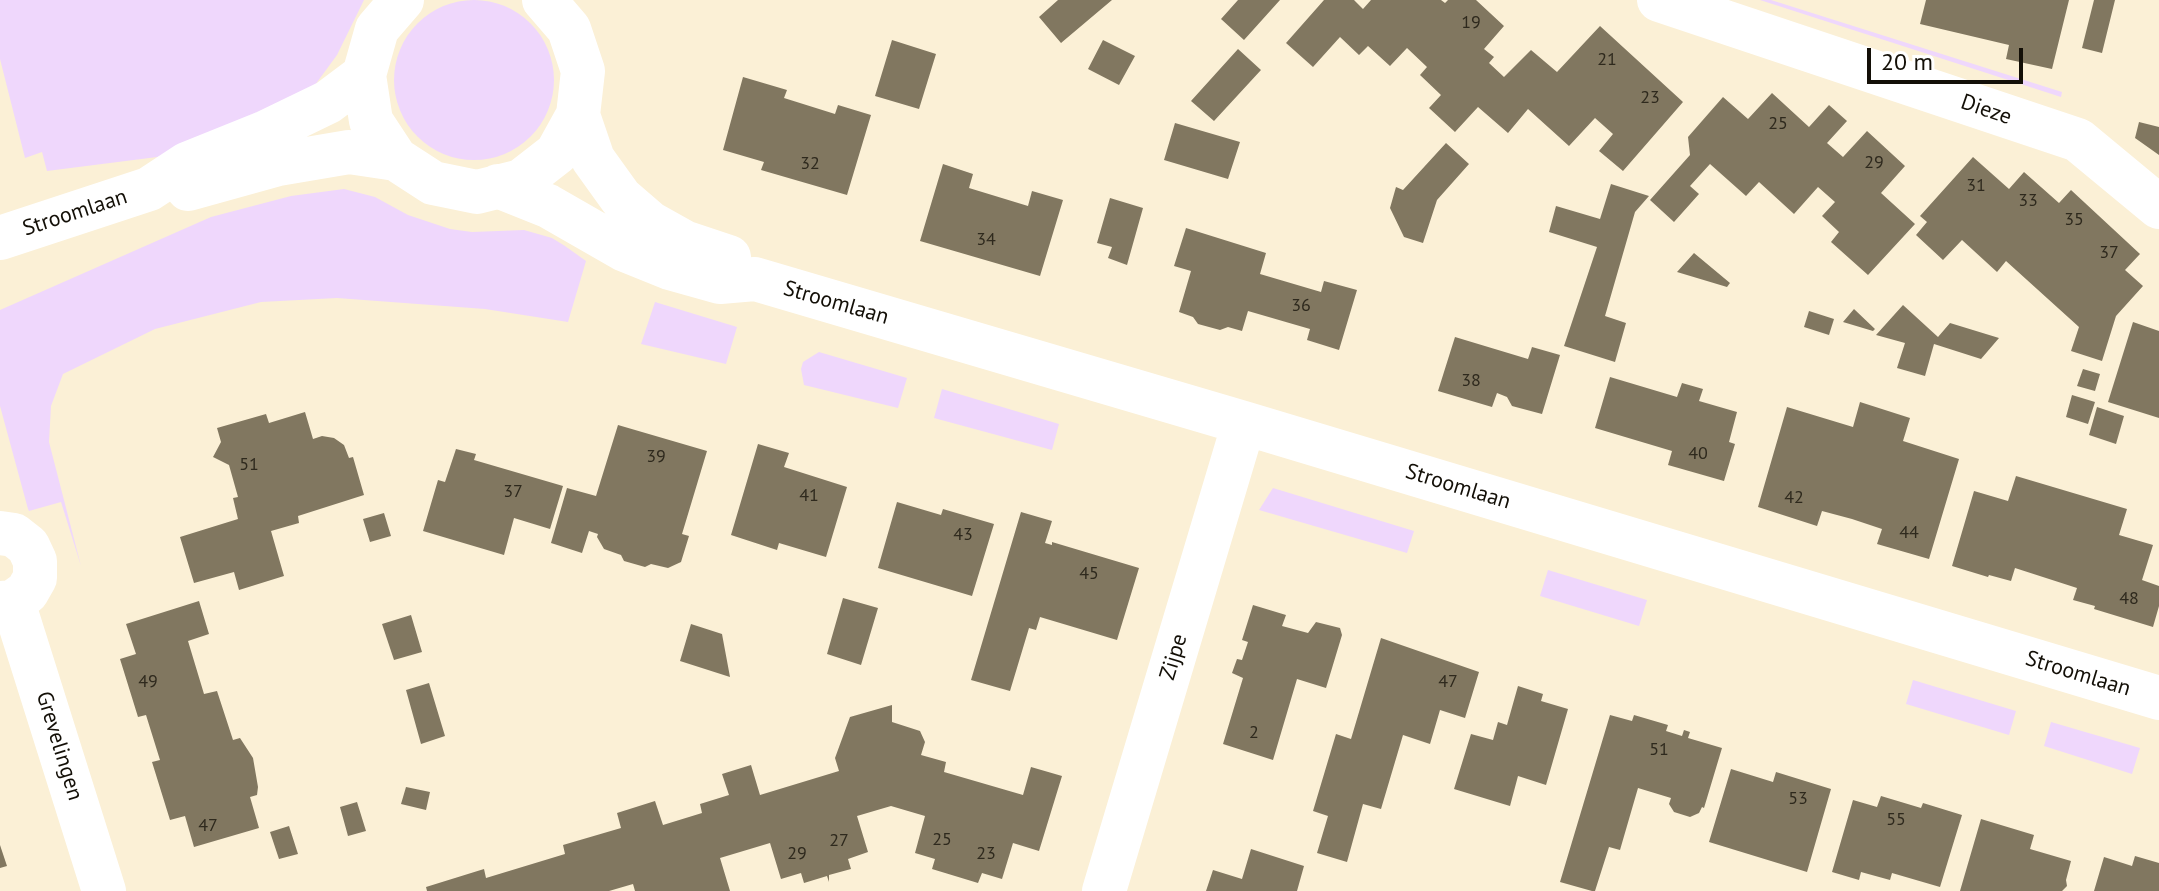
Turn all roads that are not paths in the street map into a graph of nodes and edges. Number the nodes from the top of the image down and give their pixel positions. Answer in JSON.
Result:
{"nodes":[{"id":1,"x":402,"y":0,"type":"edge"},
{"id":2,"x":1659,"y":0,"type":"edge"},
{"id":3,"x":564,"y":10,"type":"edge"},
{"id":4,"x":364,"y":75,"type":"junction"},
{"id":5,"x":578,"y":115,"type":"junction"},
{"id":6,"x":396,"y":159,"type":"junction"},
{"id":7,"x":498,"y":186,"type":"junction"},
{"id":8,"x":149,"y":189,"type":"junction"},
{"id":9,"x":2159,"y":207,"type":"edge"},
{"id":10,"x":0,"y":238,"type":"edge"},
{"id":11,"x":755,"y":279,"type":"junction"},
{"id":12,"x":1244,"y":423,"type":"junction"},
{"id":13,"x":0,"y":533,"type":"edge"},
{"id":14,"x":6,"y":602,"type":"edge"},
{"id":15,"x":2159,"y":698,"type":"edge"},
{"id":16,"x":104,"y":891,"type":"edge"},
{"id":17,"x":1104,"y":891,"type":"edge"}],
"edges":[{"from":1,"to":4,"type":"street"},
{"from":2,"to":9,"type":"street","name":"Dieze"},
{"from":3,"to":5,"type":"street"},
{"from":4,"to":6,"type":"street"},
{"from":4,"to":8,"type":"street","name":"Stroomlaan"},
{"from":5,"to":7,"type":"street"},
{"from":5,"to":11,"type":"street","name":"Stroomlaan"},
{"from":6,"to":7,"type":"street"},
{"from":6,"to":8,"type":"street","name":"Stroomlaan"},
{"from":7,"to":11,"type":"street","name":"Stroomlaan"},
{"from":8,"to":10,"type":"street","name":"Stroomlaan"},
{"from":11,"to":12,"type":"street","name":"Stroomlaan"},
{"from":12,"to":15,"type":"street","name":"Stroomlaan"},
{"from":12,"to":17,"type":"street","name":"Zijpe"},
{"from":13,"to":14,"type":"street","name":"Grevelingen"},
{"from":14,"to":16,"type":"street","name":"Grevelingen"}]}
